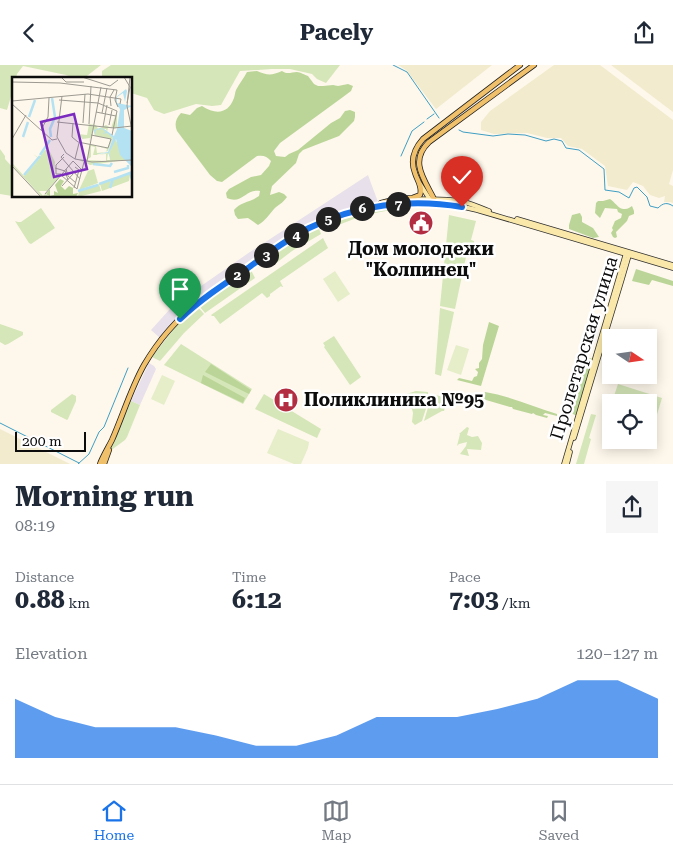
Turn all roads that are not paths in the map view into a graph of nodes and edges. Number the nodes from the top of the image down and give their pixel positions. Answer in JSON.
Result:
{"nodes":[{"id":1,"x":520,"y":65,"type":"edge"},
{"id":2,"x":534,"y":65,"type":"edge"},
{"id":3,"x":469,"y":103,"type":"junction"},
{"id":4,"x":471,"y":111,"type":"junction"},
{"id":5,"x":419,"y":182,"type":"junction"},
{"id":6,"x":409,"y":199,"type":"junction"},
{"id":7,"x":432,"y":200,"type":"junction"},
{"id":8,"x":377,"y":205,"type":"junction"},
{"id":9,"x":628,"y":254,"type":"junction"},
{"id":10,"x":673,"y":267,"type":"edge"},
{"id":11,"x":111,"y":441,"type":"junction"},
{"id":12,"x":100,"y":464,"type":"edge"},
{"id":13,"x":104,"y":464,"type":"edge"},
{"id":14,"x":565,"y":464,"type":"edge"}],
"edges":[{"from":1,"to":3,"type":"main road"},
{"from":2,"to":4,"type":"main road"},
{"from":3,"to":4,"type":"main road"},
{"from":3,"to":5,"type":"main road"},
{"from":4,"to":7,"type":"main road"},
{"from":5,"to":6,"type":"main road"},
{"from":5,"to":7,"type":"main road"},
{"from":6,"to":7,"type":"main road"},
{"from":6,"to":8,"type":"main road"},
{"from":7,"to":8,"type":"main road"},
{"from":7,"to":9,"type":"main road"},
{"from":8,"to":11,"type":"main road"},
{"from":9,"to":10,"type":"main road"},
{"from":9,"to":14,"type":"main road","name":"Пролетарская улица"},
{"from":11,"to":12,"type":"main road"},
{"from":11,"to":13,"type":"main road"}]}
